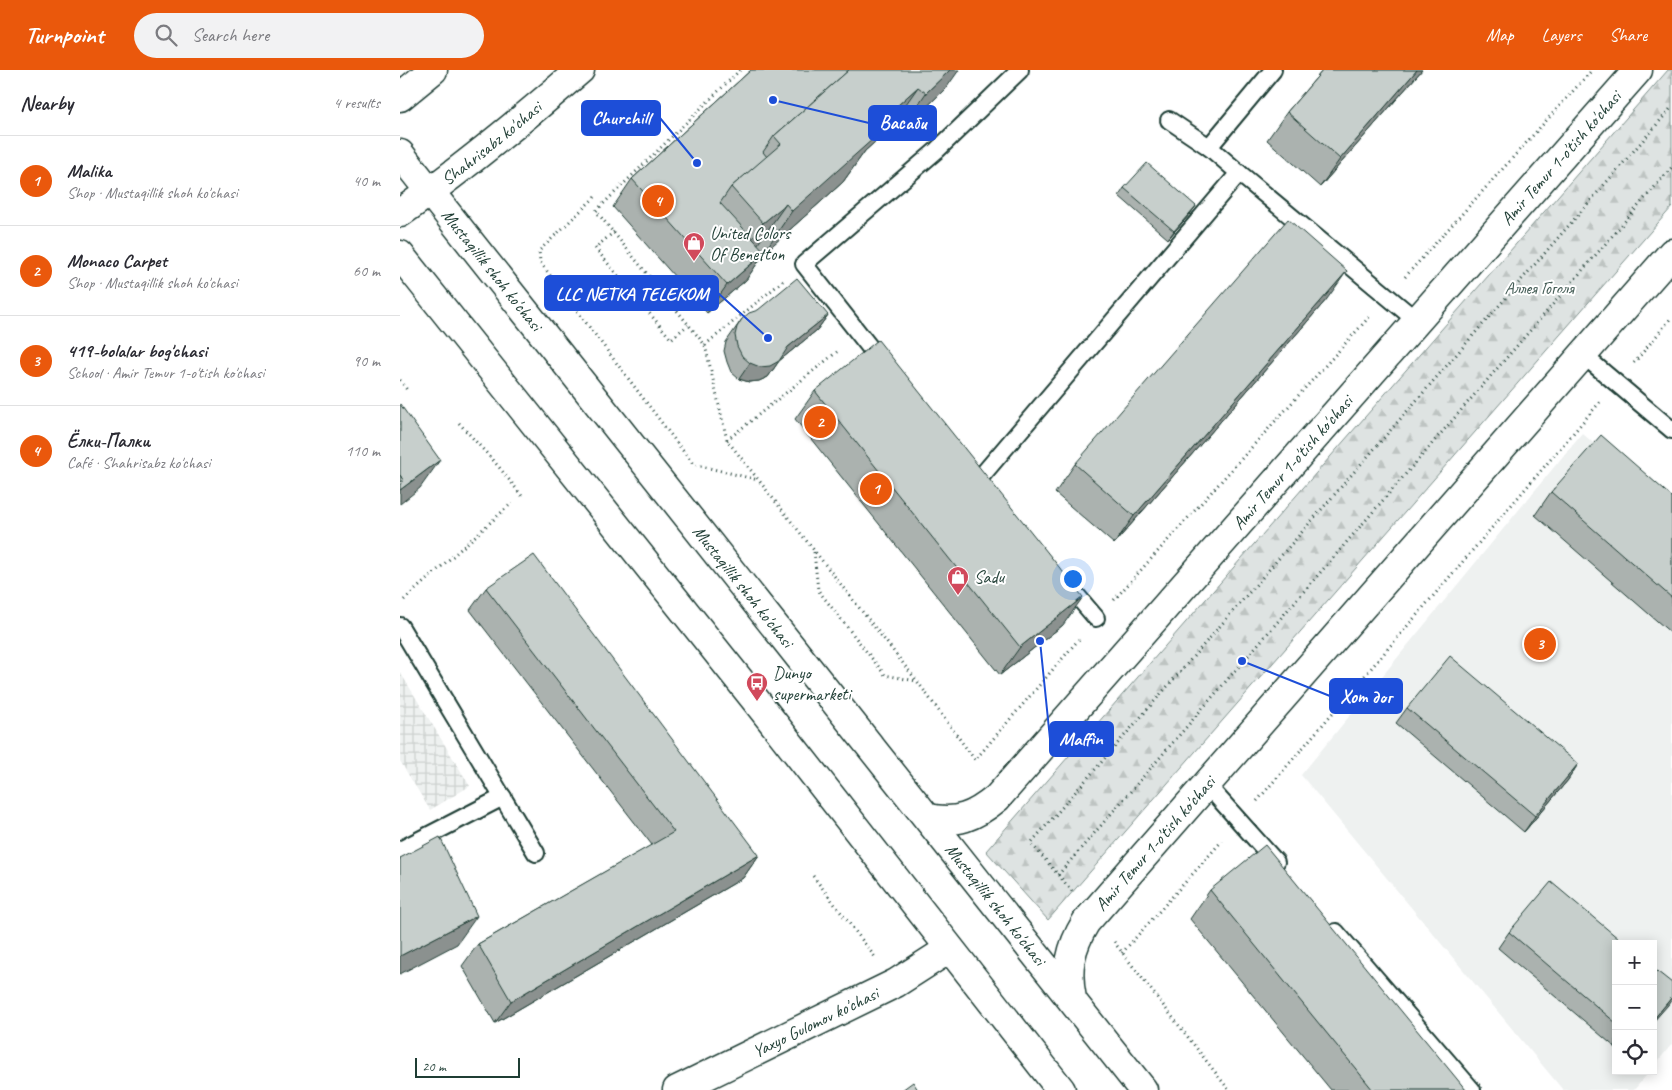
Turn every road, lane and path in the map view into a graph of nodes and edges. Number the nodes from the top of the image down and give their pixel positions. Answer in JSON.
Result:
{"nodes":[{"id":1,"x":433,"y":70,"type":"edge"},
{"id":2,"x":580,"y":70,"type":"edge"},
{"id":3,"x":740,"y":70,"type":"edge"},
{"id":4,"x":1020,"y":70,"type":"edge"},
{"id":5,"x":1273,"y":70,"type":"edge"},
{"id":6,"x":1592,"y":70,"type":"edge"},
{"id":7,"x":1638,"y":70,"type":"edge"},
{"id":8,"x":400,"y":97,"type":"edge"},
{"id":9,"x":1672,"y":107,"type":"edge"},
{"id":10,"x":1169,"y":120,"type":"dead end"},
{"id":11,"x":1209,"y":147,"type":"junction"},
{"id":12,"x":400,"y":154,"type":"edge"},
{"id":13,"x":1672,"y":167,"type":"edge"},
{"id":14,"x":1239,"y":173,"type":"junction"},
{"id":15,"x":430,"y":192,"type":"junction"},
{"id":16,"x":594,"y":196,"type":"dead end"},
{"id":17,"x":400,"y":213,"type":"edge"},
{"id":18,"x":614,"y":232,"type":"junction"},
{"id":19,"x":1672,"y":253,"type":"edge"},
{"id":20,"x":400,"y":255,"type":"edge"},
{"id":21,"x":804,"y":264,"type":"junction"},
{"id":22,"x":1388,"y":296,"type":"junction"},
{"id":23,"x":1672,"y":317,"type":"edge"},
{"id":24,"x":1417,"y":321,"type":"junction"},
{"id":25,"x":688,"y":325,"type":"junction"},
{"id":26,"x":859,"y":334,"type":"junction"},
{"id":27,"x":705,"y":344,"type":"junction"},
{"id":28,"x":1583,"y":355,"type":"junction"},
{"id":29,"x":890,"y":372,"type":"edge"},
{"id":30,"x":400,"y":380,"type":"edge"},
{"id":31,"x":1616,"y":384,"type":"junction"},
{"id":32,"x":406,"y":390,"type":"dead end"},
{"id":33,"x":460,"y":423,"type":"dead end"},
{"id":34,"x":1672,"y":430,"type":"edge"},
{"id":35,"x":728,"y":440,"type":"junction"},
{"id":36,"x":965,"y":465,"type":"edge"},
{"id":37,"x":758,"y":480,"type":"junction"},
{"id":38,"x":978,"y":480,"type":"junction"},
{"id":39,"x":990,"y":495,"type":"edge"},
{"id":40,"x":522,"y":496,"type":"dead end"},
{"id":41,"x":512,"y":503,"type":"dead end"},
{"id":42,"x":814,"y":551,"type":"junction"},
{"id":43,"x":1059,"y":575,"type":"edge"},
{"id":44,"x":400,"y":603,"type":"edge"},
{"id":45,"x":1096,"y":618,"type":"junction"},
{"id":46,"x":400,"y":626,"type":"edge"},
{"id":47,"x":917,"y":681,"type":"junction"},
{"id":48,"x":1206,"y":784,"type":"junction"},
{"id":49,"x":503,"y":797,"type":"junction"},
{"id":50,"x":928,"y":818,"type":"junction"},
{"id":51,"x":1240,"y":821,"type":"junction"},
{"id":52,"x":400,"y":850,"type":"edge"},
{"id":53,"x":536,"y":853,"type":"dead end"},
{"id":54,"x":1285,"y":873,"type":"edge"},
{"id":55,"x":1058,"y":875,"type":"junction"},
{"id":56,"x":813,"y":876,"type":"dead end"},
{"id":57,"x":1074,"y":894,"type":"dead end"},
{"id":58,"x":1324,"y":918,"type":"edge"},
{"id":59,"x":1114,"y":942,"type":"dead end"},
{"id":60,"x":949,"y":949,"type":"junction"},
{"id":61,"x":1122,"y":953,"type":"junction"},
{"id":62,"x":896,"y":983,"type":"junction"},
{"id":63,"x":1072,"y":999,"type":"junction"},
{"id":64,"x":677,"y":1090,"type":"edge"},
{"id":65,"x":1061,"y":1090,"type":"edge"},
{"id":66,"x":1143,"y":1090,"type":"edge"},
{"id":67,"x":1228,"y":1090,"type":"edge"},
{"id":68,"x":1472,"y":1090,"type":"edge"}],
"edges":[{"from":1,"to":8,"type":"main road"},
{"from":2,"to":15,"type":"main road","name":"Shahrisabz ko'chasi"},
{"from":3,"to":18,"type":"path"},
{"from":4,"to":21,"type":"lane"},
{"from":5,"to":11,"type":"lane"},
{"from":6,"to":22,"type":"path"},
{"from":7,"to":24,"type":"main road","name":"Amir Temur 1-o'tish ko'chasi"},
{"from":9,"to":55,"type":"path"},
{"from":10,"to":11,"type":"lane"},
{"from":11,"to":14,"type":"lane"},
{"from":12,"to":15,"type":"main road","name":"Mustaqillik shoh ko'chasi"},
{"from":13,"to":55,"type":"path"},
{"from":14,"to":22,"type":"lane"},
{"from":14,"to":38,"type":"lane"},
{"from":15,"to":17,"type":"main road","name":"Shahrisabz ko'chasi"},
{"from":15,"to":50,"type":"main road","name":"Mustaqillik shoh ko'chasi"},
{"from":16,"to":37,"type":"path"},
{"from":18,"to":25,"type":"path"},
{"from":18,"to":25,"type":"path"},
{"from":19,"to":28,"type":"main road","name":"Amir Temur 1-o'tish ko'chasi"},
{"from":20,"to":60,"type":"main road"},
{"from":21,"to":26,"type":"lane"},
{"from":21,"to":27,"type":"path"},
{"from":22,"to":24,"type":"lane"},
{"from":22,"to":45,"type":"path"},
{"from":23,"to":31,"type":"path"},
{"from":24,"to":50,"type":"main road","name":"Amir Temur 1-o'tish ko'chasi"},
{"from":25,"to":27,"type":"path"},
{"from":26,"to":29,"type":"lane"},
{"from":26,"to":35,"type":"path"},
{"from":27,"to":35,"type":"path"},
{"from":28,"to":31,"type":"lane"},
{"from":28,"to":48,"type":"main road","name":"Amir Temur 1-o'tish ko'chasi"},
{"from":30,"to":32,"type":"path"},
{"from":31,"to":34,"type":"lane"},
{"from":31,"to":51,"type":"path"},
{"from":33,"to":40,"type":"path"},
{"from":35,"to":37,"type":"path"},
{"from":36,"to":38,"type":"lane"},
{"from":37,"to":42,"type":"path"},
{"from":38,"to":39,"type":"lane"},
{"from":41,"to":44,"type":"path"},
{"from":42,"to":47,"type":"path"},
{"from":42,"to":47,"type":"path"},
{"from":43,"to":45,"type":"lane"},
{"from":45,"to":47,"type":"path"},
{"from":46,"to":49,"type":"lane"},
{"from":48,"to":51,"type":"lane"},
{"from":48,"to":63,"type":"main road","name":"Amir Temur 1-o'tish ko'chasi"},
{"from":49,"to":52,"type":"lane"},
{"from":49,"to":53,"type":"lane"},
{"from":50,"to":63,"type":"main road","name":"Mustaqillik shoh ko'chasi"},
{"from":51,"to":54,"type":"lane"},
{"from":51,"to":61,"type":"path"},
{"from":55,"to":57,"type":"path"},
{"from":56,"to":62,"type":"path"},
{"from":58,"to":68,"type":"lane"},
{"from":59,"to":61,"type":"path"},
{"from":60,"to":62,"type":"main road","name":"Yaxyo Gulomov ko'chasi"},
{"from":60,"to":65,"type":"main road"},
{"from":61,"to":67,"type":"path"},
{"from":62,"to":64,"type":"main road","name":"Yaxyo Gulomov ko'chasi"},
{"from":63,"to":66,"type":"main road","name":"Mustaqillik shoh ko'chasi"}]}
